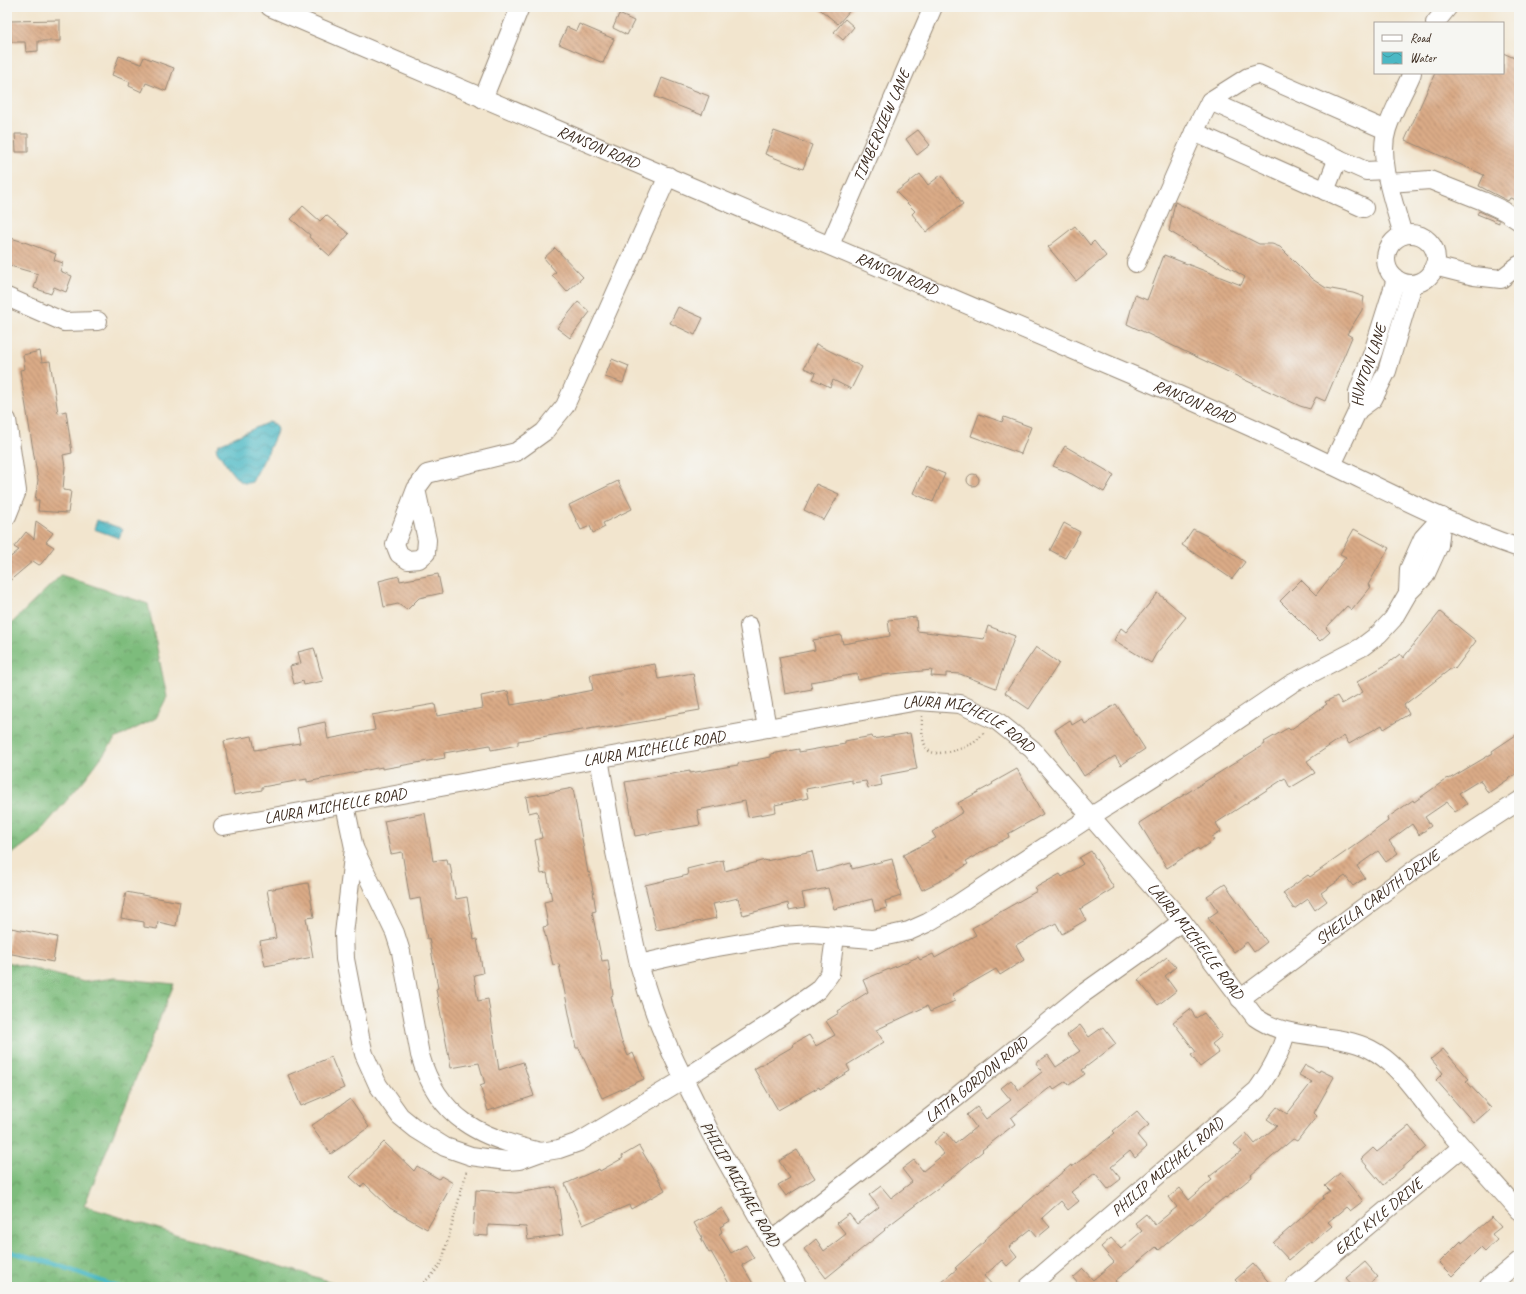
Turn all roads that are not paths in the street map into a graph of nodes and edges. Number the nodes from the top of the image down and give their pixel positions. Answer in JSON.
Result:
{"nodes":[{"id":1,"x":270,"y":7,"type":"edge"},
{"id":2,"x":520,"y":7,"type":"edge"},
{"id":3,"x":933,"y":7,"type":"edge"},
{"id":4,"x":1448,"y":7,"type":"edge"},
{"id":5,"x":1437,"y":22,"type":"edge"},
{"id":6,"x":1412,"y":74,"type":"edge"},
{"id":7,"x":483,"y":99,"type":"junction"},
{"id":8,"x":1210,"y":101,"type":"junction"},
{"id":9,"x":1386,"y":130,"type":"junction"},
{"id":10,"x":1194,"y":132,"type":"junction"},
{"id":11,"x":1338,"y":158,"type":"junction"},
{"id":12,"x":668,"y":176,"type":"junction"},
{"id":13,"x":1387,"y":176,"type":"junction"},
{"id":14,"x":1325,"y":191,"type":"junction"},
{"id":15,"x":1364,"y":208,"type":"dead end"},
{"id":16,"x":1519,"y":221,"type":"edge"},
{"id":17,"x":1403,"y":235,"type":"junction"},
{"id":18,"x":830,"y":245,"type":"junction"},
{"id":19,"x":1136,"y":263,"type":"dead end"},
{"id":20,"x":1519,"y":265,"type":"edge"},
{"id":21,"x":1434,"y":266,"type":"junction"},
{"id":22,"x":1404,"y":281,"type":"junction"},
{"id":23,"x":8,"y":299,"type":"edge"},
{"id":24,"x":98,"y":321,"type":"dead end"},
{"id":25,"x":7,"y":420,"type":"edge"},
{"id":26,"x":1332,"y":465,"type":"junction"},
{"id":27,"x":416,"y":489,"type":"dead end"},
{"id":28,"x":7,"y":516,"type":"edge"},
{"id":29,"x":1442,"y":517,"type":"junction"},
{"id":30,"x":1519,"y":548,"type":"edge"},
{"id":31,"x":749,"y":626,"type":"dead end"},
{"id":32,"x":768,"y":728,"type":"junction"},
{"id":33,"x":599,"y":758,"type":"junction"},
{"id":34,"x":1519,"y":801,"type":"edge"},
{"id":35,"x":345,"y":805,"type":"junction"},
{"id":36,"x":1090,"y":817,"type":"junction"},
{"id":37,"x":223,"y":826,"type":"dead end"},
{"id":38,"x":354,"y":848,"type":"junction"},
{"id":39,"x":1182,"y":921,"type":"junction"},
{"id":40,"x":835,"y":937,"type":"junction"},
{"id":41,"x":640,"y":964,"type":"junction"},
{"id":42,"x":1240,"y":999,"type":"junction"},
{"id":43,"x":1286,"y":1032,"type":"junction"},
{"id":44,"x":684,"y":1080,"type":"junction"},
{"id":45,"x":1462,"y":1147,"type":"junction"},
{"id":46,"x":541,"y":1152,"type":"junction"},
{"id":47,"x":1519,"y":1211,"type":"edge"},
{"id":48,"x":773,"y":1240,"type":"junction"},
{"id":49,"x":1519,"y":1260,"type":"edge"},
{"id":50,"x":798,"y":1287,"type":"edge"},
{"id":51,"x":1028,"y":1287,"type":"edge"},
{"id":52,"x":1294,"y":1287,"type":"edge"},
{"id":53,"x":1488,"y":1287,"type":"edge"}],
"edges":[{"from":1,"to":7,"type":"street","name":"RANSON ROAD"},
{"from":2,"to":7,"type":"street"},
{"from":3,"to":18,"type":"street","name":"TIMBERVIEW LANE"},
{"from":4,"to":5,"type":"street"},
{"from":6,"to":9,"type":"street"},
{"from":7,"to":12,"type":"street","name":"RANSON ROAD"},
{"from":8,"to":9,"type":"street"},
{"from":8,"to":10,"type":"street"},
{"from":8,"to":11,"type":"street"},
{"from":9,"to":13,"type":"street"},
{"from":10,"to":14,"type":"street"},
{"from":10,"to":19,"type":"street"},
{"from":11,"to":13,"type":"street"},
{"from":11,"to":14,"type":"street"},
{"from":12,"to":18,"type":"street","name":"RANSON ROAD"},
{"from":12,"to":27,"type":"street"},
{"from":13,"to":16,"type":"street"},
{"from":13,"to":17,"type":"street"},
{"from":14,"to":15,"type":"street"},
{"from":17,"to":21,"type":"street"},
{"from":17,"to":22,"type":"street"},
{"from":18,"to":26,"type":"street","name":"RANSON ROAD"},
{"from":20,"to":21,"type":"street"},
{"from":21,"to":22,"type":"street"},
{"from":22,"to":26,"type":"street","name":"HUNTON LANE"},
{"from":23,"to":24,"type":"street"},
{"from":25,"to":28,"type":"street"},
{"from":26,"to":29,"type":"street","name":"RANSON ROAD"},
{"from":29,"to":30,"type":"street","name":"RANSON ROAD"},
{"from":29,"to":36,"type":"street"},
{"from":31,"to":32,"type":"street"},
{"from":32,"to":33,"type":"street","name":"LAURA MICHELLE ROAD"},
{"from":32,"to":36,"type":"street","name":"LAURA MICHELLE ROAD"},
{"from":33,"to":35,"type":"street","name":"LAURA MICHELLE ROAD"},
{"from":33,"to":41,"type":"street","name":"PHILIP MICHAEL ROAD"},
{"from":34,"to":42,"type":"street","name":"SHEILLA CARUTH DRIVE"},
{"from":35,"to":37,"type":"street","name":"LAURA MICHELLE ROAD"},
{"from":35,"to":38,"type":"street"},
{"from":36,"to":39,"type":"street","name":"LAURA MICHELLE ROAD"},
{"from":36,"to":40,"type":"street"},
{"from":38,"to":46,"type":"street"},
{"from":38,"to":46,"type":"street"},
{"from":39,"to":42,"type":"street","name":"LAURA MICHELLE ROAD"},
{"from":39,"to":48,"type":"street","name":"LATTA GORDON ROAD"},
{"from":40,"to":41,"type":"street"},
{"from":40,"to":44,"type":"street"},
{"from":41,"to":44,"type":"street","name":"PHILIP MICHAEL ROAD"},
{"from":42,"to":43,"type":"street","name":"LAURA MICHELLE ROAD"},
{"from":43,"to":45,"type":"street","name":"LAURA MICHELLE ROAD"},
{"from":43,"to":51,"type":"street","name":"PHILIP MICHAEL ROAD"},
{"from":44,"to":46,"type":"street"},
{"from":44,"to":48,"type":"street","name":"PHILIP MICHAEL ROAD"},
{"from":45,"to":47,"type":"street","name":"LAURA MICHELLE ROAD"},
{"from":45,"to":52,"type":"street","name":"ERIC KYLE DRIVE"},
{"from":48,"to":50,"type":"street","name":"PHILIP MICHAEL ROAD"},
{"from":49,"to":53,"type":"street"}]}
